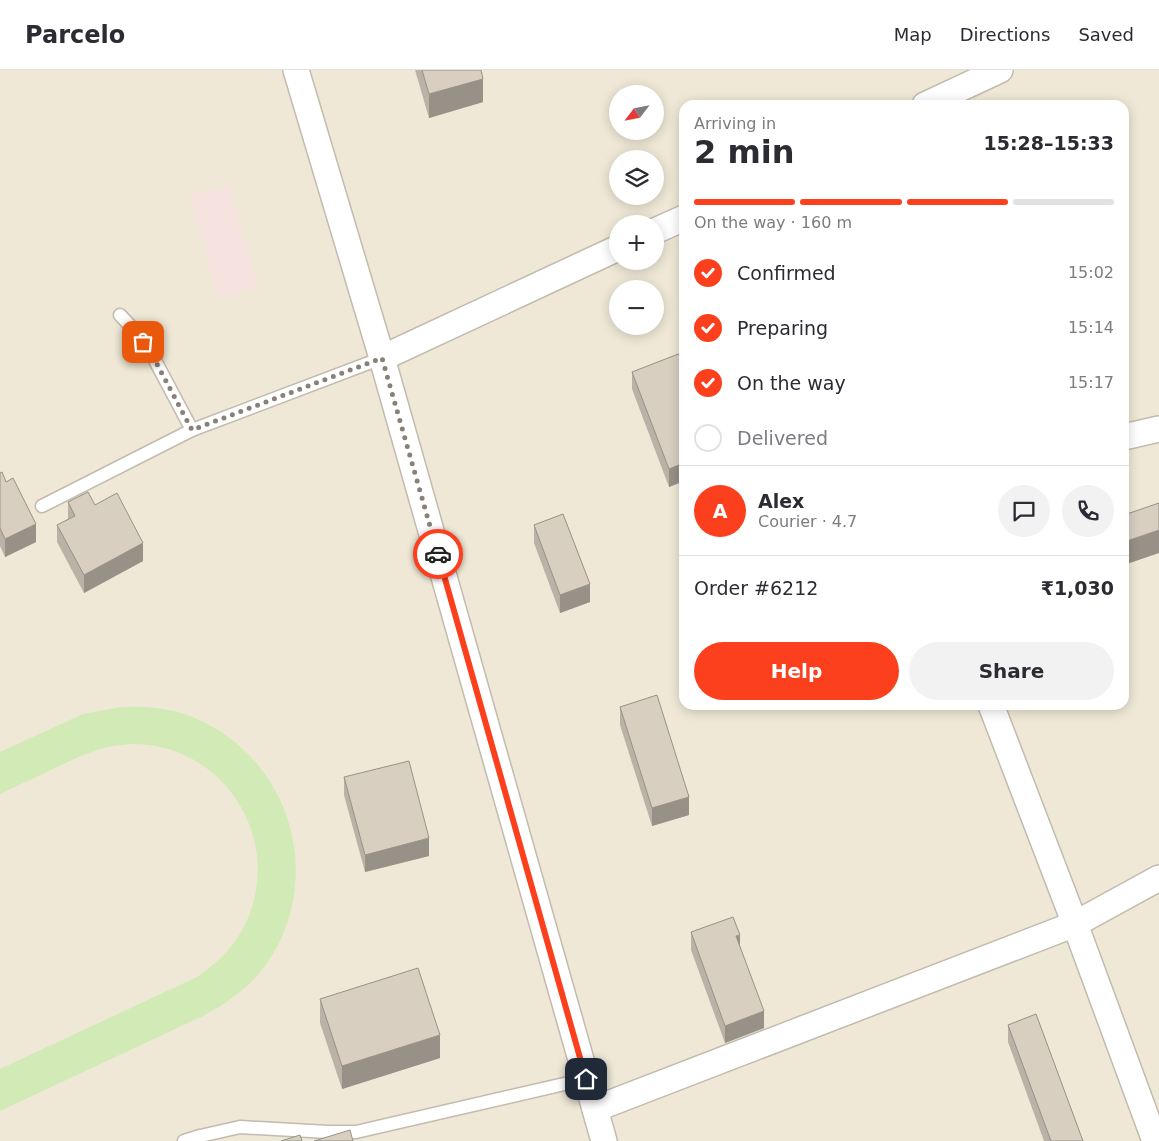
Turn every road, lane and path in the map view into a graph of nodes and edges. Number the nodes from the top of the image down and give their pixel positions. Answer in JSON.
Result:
{"nodes":[{"id":1,"x":296,"y":70,"type":"edge"},
{"id":2,"x":1000,"y":70,"type":"edge"},
{"id":3,"x":937,"y":100,"type":"edge"},
{"id":4,"x":679,"y":220,"type":"edge"},
{"id":5,"x":664,"y":227,"type":"edge"},
{"id":6,"x":609,"y":252,"type":"edge"},
{"id":7,"x":120,"y":315,"type":"dead end"},
{"id":8,"x":382,"y":358,"type":"junction"},
{"id":9,"x":1159,"y":429,"type":"edge"},
{"id":10,"x":192,"y":430,"type":"junction"},
{"id":11,"x":1129,"y":436,"type":"edge"},
{"id":12,"x":42,"y":506,"type":"dead end"},
{"id":13,"x":993,"y":710,"type":"edge"},
{"id":14,"x":1159,"y":878,"type":"edge"},
{"id":15,"x":1074,"y":924,"type":"junction"},
{"id":16,"x":586,"y":1079,"type":"junction"},
{"id":17,"x":595,"y":1109,"type":"junction"},
{"id":18,"x":184,"y":1141,"type":"edge"},
{"id":19,"x":604,"y":1141,"type":"edge"},
{"id":20,"x":1155,"y":1141,"type":"edge"}],
"edges":[{"from":1,"to":8,"type":"street"},
{"from":2,"to":3,"type":"street"},
{"from":4,"to":5,"type":"street"},
{"from":6,"to":8,"type":"street"},
{"from":7,"to":10,"type":"lane"},
{"from":8,"to":10,"type":"lane"},
{"from":8,"to":16,"type":"street"},
{"from":9,"to":11,"type":"street"},
{"from":10,"to":12,"type":"lane"},
{"from":13,"to":15,"type":"street"},
{"from":14,"to":15,"type":"street"},
{"from":15,"to":17,"type":"street"},
{"from":15,"to":20,"type":"street"},
{"from":16,"to":17,"type":"street"},
{"from":16,"to":18,"type":"lane"},
{"from":17,"to":19,"type":"street"}]}
